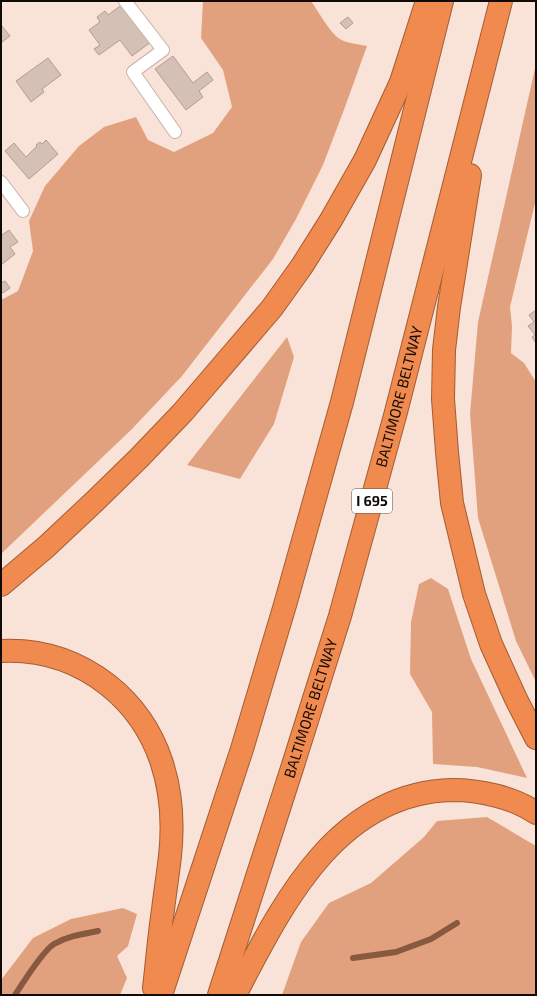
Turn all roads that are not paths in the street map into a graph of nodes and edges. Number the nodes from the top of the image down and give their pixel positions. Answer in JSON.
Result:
{"nodes":[{"id":1,"x":125,"y":1,"type":"edge"},
{"id":2,"x":427,"y":1,"type":"edge"},
{"id":3,"x":442,"y":1,"type":"edge"},
{"id":4,"x":501,"y":1,"type":"edge"},
{"id":5,"x":493,"y":33,"type":"junction"},
{"id":6,"x":175,"y":132,"type":"dead end"},
{"id":7,"x":1,"y":182,"type":"edge"},
{"id":8,"x":23,"y":211,"type":"dead end"},
{"id":9,"x":1,"y":585,"type":"edge"},
{"id":10,"x":1,"y":651,"type":"edge"},
{"id":11,"x":536,"y":738,"type":"edge"},
{"id":12,"x":536,"y":813,"type":"edge"},
{"id":13,"x":153,"y":995,"type":"edge"},
{"id":14,"x":161,"y":995,"type":"edge"},
{"id":15,"x":219,"y":995,"type":"edge"},
{"id":16,"x":235,"y":995,"type":"edge"}],
"edges":[{"from":1,"to":6,"type":"lane"},
{"from":2,"to":9,"type":"highway"},
{"from":3,"to":14,"type":"highway"},
{"from":4,"to":5,"type":"highway","name":"BALTIMORE BELTWAY","number":"I 695"},
{"from":5,"to":11,"type":"highway"},
{"from":5,"to":15,"type":"highway","name":"BALTIMORE BELTWAY","number":"I 695"},
{"from":7,"to":8,"type":"lane"},
{"from":10,"to":13,"type":"highway"},
{"from":12,"to":16,"type":"highway"}]}
